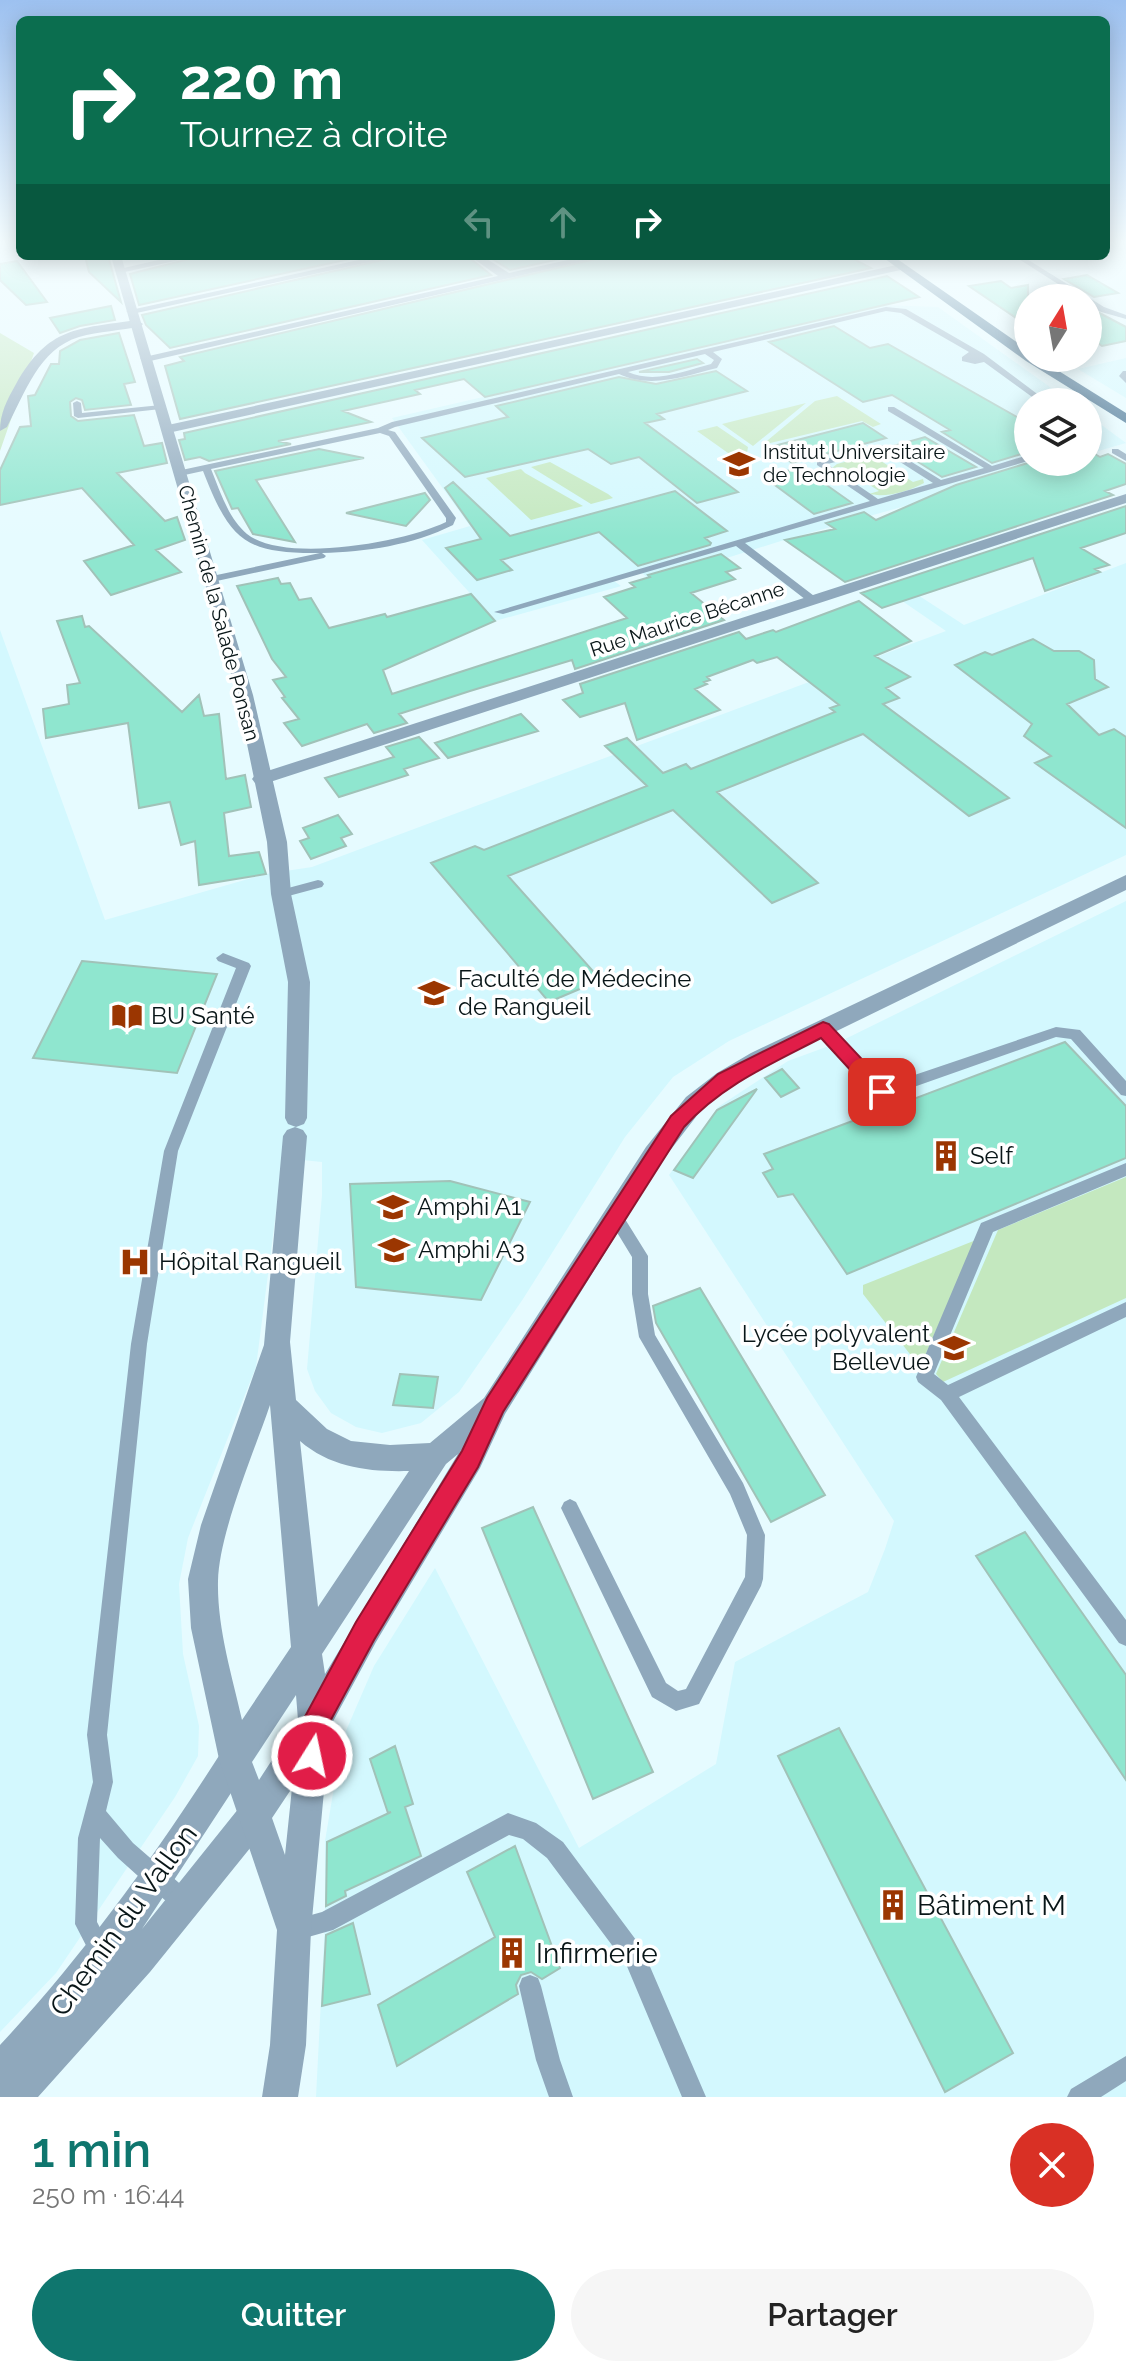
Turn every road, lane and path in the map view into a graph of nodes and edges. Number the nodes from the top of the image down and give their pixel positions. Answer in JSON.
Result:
{"nodes":[{"id":1,"x":56,"y":343,"type":"edge"},
{"id":2,"x":141,"y":343,"type":"edge"},
{"id":3,"x":214,"y":343,"type":"edge"},
{"id":4,"x":558,"y":343,"type":"edge"},
{"id":5,"x":742,"y":343,"type":"edge"},
{"id":6,"x":958,"y":343,"type":"edge"},
{"id":7,"x":706,"y":351,"type":"junction"},
{"id":8,"x":146,"y":358,"type":"junction"},
{"id":9,"x":621,"y":372,"type":"junction"},
{"id":10,"x":1052,"y":372,"type":"edge"},
{"id":11,"x":1126,"y":373,"type":"edge"},
{"id":12,"x":1126,"y":381,"type":"edge"},
{"id":13,"x":1025,"y":388,"type":"edge"},
{"id":14,"x":1076,"y":388,"type":"edge"},
{"id":15,"x":77,"y":403,"type":"dead end"},
{"id":16,"x":1102,"y":404,"type":"edge"},
{"id":17,"x":161,"y":407,"type":"junction"},
{"id":18,"x":891,"y":409,"type":"dead end"},
{"id":19,"x":1102,"y":411,"type":"edge"},
{"id":20,"x":1126,"y":419,"type":"edge"},
{"id":21,"x":1126,"y":426,"type":"edge"},
{"id":22,"x":0,"y":427,"type":"edge"},
{"id":23,"x":168,"y":429,"type":"junction"},
{"id":24,"x":381,"y":430,"type":"junction"},
{"id":25,"x":1115,"y":451,"type":"dead end"},
{"id":26,"x":1126,"y":458,"type":"edge"},
{"id":27,"x":1014,"y":462,"type":"edge"},
{"id":28,"x":207,"y":469,"type":"junction"},
{"id":29,"x":992,"y":469,"type":"junction"},
{"id":30,"x":180,"y":473,"type":"junction"},
{"id":31,"x":941,"y":484,"type":"junction"},
{"id":32,"x":1126,"y":498,"type":"edge"},
{"id":33,"x":877,"y":502,"type":"junction"},
{"id":34,"x":737,"y":542,"type":"junction"},
{"id":35,"x":317,"y":552,"type":"junction"},
{"id":36,"x":340,"y":552,"type":"junction"},
{"id":37,"x":210,"y":574,"type":"junction"},
{"id":38,"x":814,"y":601,"type":"junction"},
{"id":39,"x":499,"y":612,"type":"dead end"},
{"id":40,"x":261,"y":779,"type":"junction"},
{"id":41,"x":1126,"y":882,"type":"edge"},
{"id":42,"x":318,"y":884,"type":"dead end"},
{"id":43,"x":281,"y":894,"type":"junction"},
{"id":44,"x":223,"y":958,"type":"dead end"},
{"id":45,"x":823,"y":1029,"type":"junction"},
{"id":46,"x":1126,"y":1091,"type":"edge"},
{"id":47,"x":882,"y":1092,"type":"junction"},
{"id":48,"x":891,"y":1107,"type":"dead end"},
{"id":49,"x":1126,"y":1169,"type":"edge"},
{"id":50,"x":615,"y":1216,"type":"junction"},
{"id":51,"x":1126,"y":1309,"type":"edge"},
{"id":52,"x":277,"y":1342,"type":"junction"},
{"id":53,"x":947,"y":1394,"type":"junction"},
{"id":54,"x":495,"y":1405,"type":"junction"},
{"id":55,"x":284,"y":1406,"type":"junction"},
{"id":56,"x":436,"y":1455,"type":"junction"},
{"id":57,"x":570,"y":1508,"type":"dead end"},
{"id":58,"x":1126,"y":1636,"type":"edge"},
{"id":59,"x":306,"y":1654,"type":"junction"},
{"id":60,"x":314,"y":1724,"type":"junction"},
{"id":61,"x":235,"y":1759,"type":"junction"},
{"id":62,"x":96,"y":1814,"type":"junction"},
{"id":63,"x":255,"y":1815,"type":"junction"},
{"id":64,"x":157,"y":1875,"type":"junction"},
{"id":65,"x":186,"y":1904,"type":"junction"},
{"id":66,"x":294,"y":1930,"type":"junction"},
{"id":67,"x":114,"y":1964,"type":"junction"},
{"id":68,"x":530,"y":1986,"type":"dead end"},
{"id":69,"x":1126,"y":2068,"type":"edge"},
{"id":70,"x":0,"y":2072,"type":"edge"},
{"id":71,"x":13,"y":2097,"type":"edge"},
{"id":72,"x":280,"y":2097,"type":"edge"},
{"id":73,"x":561,"y":2097,"type":"edge"},
{"id":74,"x":694,"y":2097,"type":"edge"},
{"id":75,"x":1079,"y":2097,"type":"edge"}],
"edges":[{"from":1,"to":22,"type":"street"},
{"from":2,"to":8,"type":"street","name":"Chemin de la Salade Ponsan"},
{"from":3,"to":8,"type":"street"},
{"from":4,"to":23,"type":"street"},
{"from":5,"to":7,"type":"lane"},
{"from":6,"to":13,"type":"lane"},
{"from":7,"to":9,"type":"lane"},
{"from":7,"to":9,"type":"lane"},
{"from":8,"to":17,"type":"street","name":"Chemin de la Salade Ponsan"},
{"from":9,"to":24,"type":"lane"},
{"from":10,"to":14,"type":"main road"},
{"from":11,"to":12,"type":"lane"},
{"from":15,"to":17,"type":"lane"},
{"from":16,"to":20,"type":"main road"},
{"from":17,"to":23,"type":"street","name":"Chemin de la Salade Ponsan"},
{"from":18,"to":29,"type":"lane"},
{"from":19,"to":21,"type":"main road"},
{"from":23,"to":30,"type":"street","name":"Chemin de la Salade Ponsan"},
{"from":24,"to":28,"type":"lane"},
{"from":24,"to":36,"type":"lane"},
{"from":25,"to":26,"type":"lane"},
{"from":27,"to":29,"type":"lane"},
{"from":28,"to":30,"type":"lane"},
{"from":28,"to":35,"type":"lane"},
{"from":29,"to":31,"type":"lane"},
{"from":30,"to":37,"type":"street","name":"Chemin de la Salade Ponsan"},
{"from":31,"to":33,"type":"lane"},
{"from":31,"to":33,"type":"lane"},
{"from":32,"to":38,"type":"street","name":"Rue Maurice Bécanne"},
{"from":33,"to":34,"type":"lane"},
{"from":34,"to":38,"type":"lane"},
{"from":34,"to":39,"type":"lane"},
{"from":35,"to":36,"type":"lane"},
{"from":35,"to":37,"type":"lane"},
{"from":36,"to":37,"type":"lane"},
{"from":37,"to":40,"type":"street","name":"Chemin de la Salade Ponsan"},
{"from":38,"to":40,"type":"street","name":"Rue Maurice Bécanne"},
{"from":40,"to":43,"type":"street","name":"Chemin de la Salade Ponsan"},
{"from":41,"to":45,"type":"street"},
{"from":42,"to":43,"type":"lane"},
{"from":43,"to":52,"type":"street","name":"Chemin de la Salade Ponsan"},
{"from":44,"to":62,"type":"lane"},
{"from":45,"to":47,"type":"lane"},
{"from":45,"to":50,"type":"street"},
{"from":46,"to":47,"type":"lane"},
{"from":47,"to":48,"type":"lane"},
{"from":49,"to":53,"type":"lane"},
{"from":50,"to":54,"type":"street"},
{"from":50,"to":57,"type":"lane"},
{"from":51,"to":53,"type":"lane"},
{"from":52,"to":55,"type":"street","name":"Chemin de la Salade Ponsan"},
{"from":52,"to":61,"type":"street","name":"Chemin de la Salade Ponsan"},
{"from":53,"to":58,"type":"lane"},
{"from":54,"to":56,"type":"street","name":"Chemin du Vallon"},
{"from":54,"to":60,"type":"street","name":"Chemin du Vallon"},
{"from":55,"to":56,"type":"street"},
{"from":55,"to":59,"type":"street","name":"Chemin de la Salade Ponsan"},
{"from":56,"to":59,"type":"street","name":"Chemin du Vallon"},
{"from":59,"to":60,"type":"street","name":"Chemin de la Salade Ponsan"},
{"from":59,"to":61,"type":"street","name":"Chemin du Vallon"},
{"from":60,"to":63,"type":"street","name":"Chemin du Vallon"},
{"from":60,"to":66,"type":"street"},
{"from":61,"to":63,"type":"street","name":"Chemin de la Salade Ponsan"},
{"from":61,"to":64,"type":"street","name":"Chemin du Vallon"},
{"from":62,"to":64,"type":"lane"},
{"from":62,"to":67,"type":"lane"},
{"from":63,"to":65,"type":"street","name":"Chemin du Vallon"},
{"from":63,"to":66,"type":"street","name":"Chemin de la Salade Ponsan"},
{"from":64,"to":65,"type":"lane"},
{"from":64,"to":67,"type":"street","name":"Chemin du Vallon"},
{"from":65,"to":67,"type":"street","name":"Chemin du Vallon"},
{"from":66,"to":72,"type":"street"},
{"from":66,"to":74,"type":"lane"},
{"from":67,"to":70,"type":"street","name":"Chemin du Vallon"},
{"from":67,"to":71,"type":"street","name":"Chemin du Vallon"},
{"from":68,"to":73,"type":"lane"},
{"from":69,"to":75,"type":"lane"}]}
